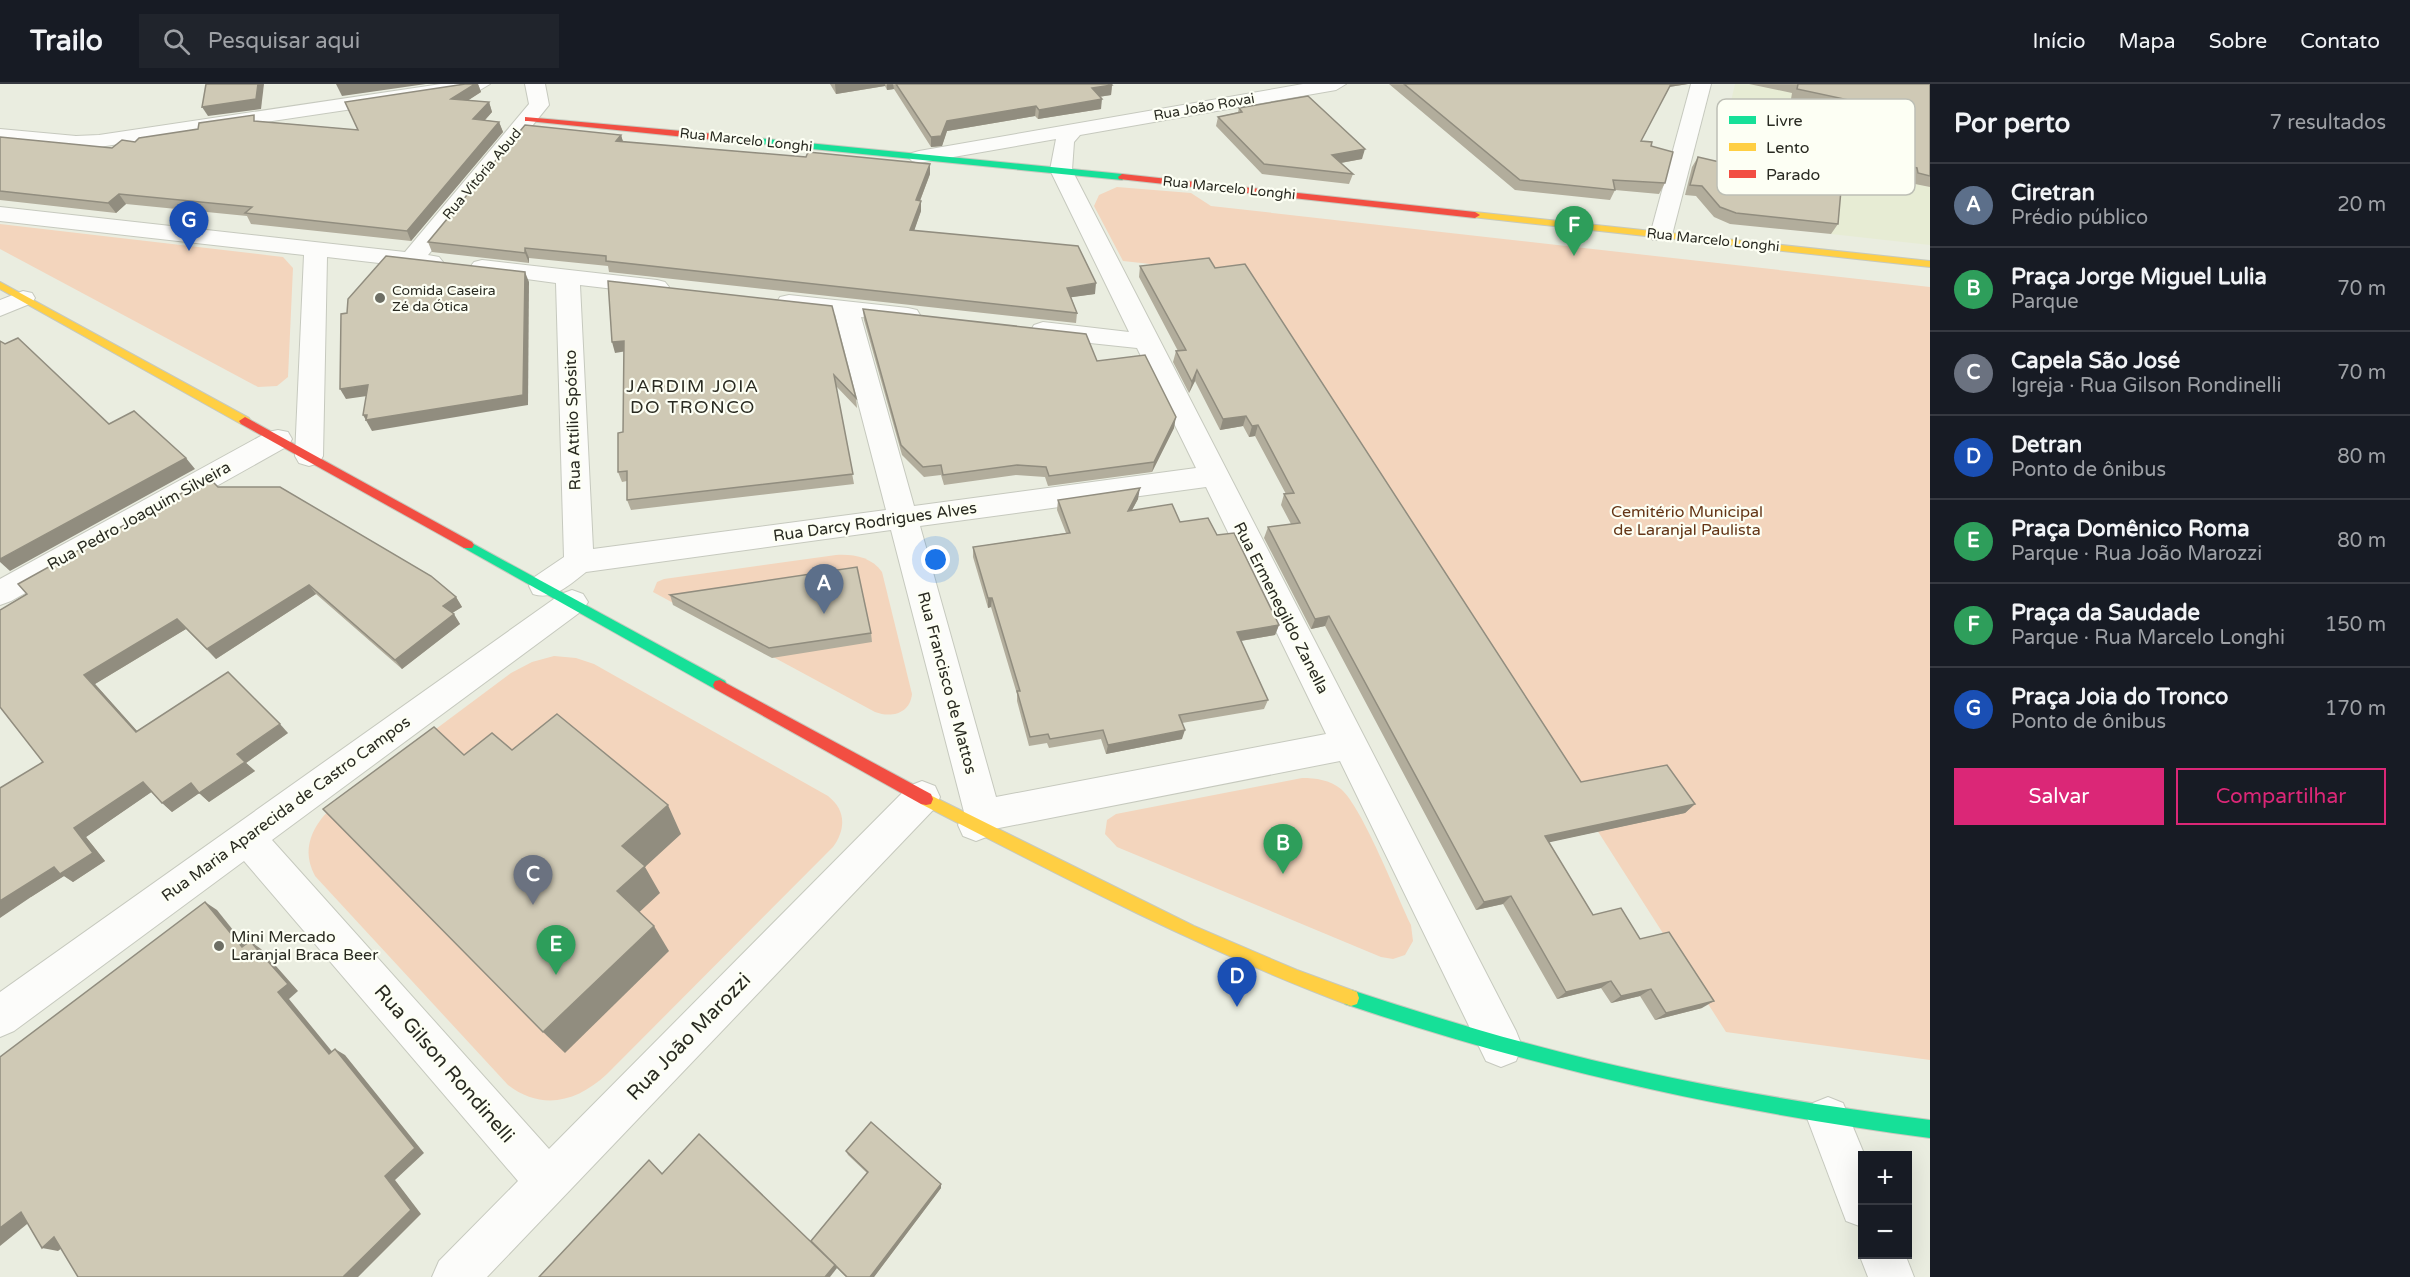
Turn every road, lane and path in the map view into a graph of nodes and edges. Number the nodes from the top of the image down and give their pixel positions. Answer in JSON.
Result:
{"nodes":[{"id":1,"x":480,"y":84,"type":"edge"},
{"id":2,"x":536,"y":84,"type":"edge"},
{"id":3,"x":1336,"y":84,"type":"edge"},
{"id":4,"x":1701,"y":84,"type":"edge"},
{"id":5,"x":528,"y":118,"type":"junction"},
{"id":6,"x":1073,"y":130,"type":"junction"},
{"id":7,"x":0,"y":135,"type":"edge"},
{"id":8,"x":919,"y":157,"type":"junction"},
{"id":9,"x":1061,"y":170,"type":"junction"},
{"id":10,"x":0,"y":214,"type":"edge"},
{"id":11,"x":1661,"y":235,"type":"junction"},
{"id":12,"x":316,"y":249,"type":"junction"},
{"id":13,"x":411,"y":260,"type":"junction"},
{"id":14,"x":1930,"y":264,"type":"edge"},
{"id":15,"x":568,"y":277,"type":"junction"},
{"id":16,"x":0,"y":285,"type":"edge"},
{"id":17,"x":683,"y":290,"type":"edge"},
{"id":18,"x":24,"y":298,"type":"junction"},
{"id":19,"x":765,"y":299,"type":"edge"},
{"id":20,"x":846,"y":308,"type":"junction"},
{"id":21,"x":0,"y":309,"type":"edge"},
{"id":22,"x":926,"y":317,"type":"edge"},
{"id":23,"x":1018,"y":327,"type":"edge"},
{"id":24,"x":1145,"y":341,"type":"junction"},
{"id":25,"x":278,"y":439,"type":"junction"},
{"id":26,"x":309,"y":456,"type":"junction"},
{"id":27,"x":1214,"y":476,"type":"junction"},
{"id":28,"x":902,"y":518,"type":"junction"},
{"id":29,"x":579,"y":562,"type":"junction"},
{"id":30,"x":0,"y":593,"type":"edge"},
{"id":31,"x":558,"y":594,"type":"junction"},
{"id":32,"x":1350,"y":744,"type":"junction"},
{"id":33,"x":922,"y":798,"type":"junction"},
{"id":34,"x":980,"y":820,"type":"junction"},
{"id":35,"x":247,"y":838,"type":"junction"},
{"id":36,"x":0,"y":1017,"type":"edge"},
{"id":37,"x":1501,"y":1046,"type":"junction"},
{"id":38,"x":1828,"y":1118,"type":"junction"},
{"id":39,"x":1930,"y":1129,"type":"edge"},
{"id":40,"x":548,"y":1182,"type":"junction"},
{"id":41,"x":1858,"y":1193,"type":"edge"},
{"id":42,"x":1884,"y":1259,"type":"edge"},
{"id":43,"x":455,"y":1277,"type":"edge"},
{"id":44,"x":1891,"y":1277,"type":"edge"}],
"edges":[{"from":1,"to":7,"type":"street"},
{"from":2,"to":5,"type":"street","name":"Rua Vitória Abud"},
{"from":3,"to":6,"type":"street","name":"Rua João Rovai"},
{"from":4,"to":11,"type":"street"},
{"from":5,"to":8,"type":"street","name":"Rua Marcelo Longhi"},
{"from":5,"to":13,"type":"street","name":"Rua Vitória Abud"},
{"from":6,"to":8,"type":"street","name":"Rua João Rovai"},
{"from":6,"to":9,"type":"street"},
{"from":8,"to":9,"type":"street","name":"Rua Marcelo Longhi"},
{"from":9,"to":11,"type":"street","name":"Rua Marcelo Longhi"},
{"from":9,"to":24,"type":"street","name":"Rua Ermenegildo Zanella"},
{"from":10,"to":12,"type":"street"},
{"from":11,"to":14,"type":"street","name":"Rua Marcelo Longhi"},
{"from":12,"to":13,"type":"street"},
{"from":12,"to":26,"type":"street"},
{"from":13,"to":15,"type":"street"},
{"from":15,"to":17,"type":"street"},
{"from":15,"to":29,"type":"street","name":"Rua Attílio Spósito"},
{"from":16,"to":18,"type":"street"},
{"from":18,"to":21,"type":"street"},
{"from":18,"to":25,"type":"street"},
{"from":19,"to":20,"type":"street"},
{"from":20,"to":22,"type":"street"},
{"from":20,"to":28,"type":"street","name":"Rua Francisco de Mattos"},
{"from":23,"to":24,"type":"street"},
{"from":24,"to":27,"type":"street","name":"Rua Ermenegildo Zanella"},
{"from":25,"to":26,"type":"street"},
{"from":25,"to":30,"type":"street","name":"Rua Pedro Joaquim Silveira"},
{"from":26,"to":31,"type":"street"},
{"from":27,"to":28,"type":"street","name":"Rua Darcy Rodrigues Alves"},
{"from":27,"to":32,"type":"street","name":"Rua Ermenegildo Zanella"},
{"from":28,"to":29,"type":"street","name":"Rua Darcy Rodrigues Alves"},
{"from":28,"to":34,"type":"street","name":"Rua Francisco de Mattos"},
{"from":29,"to":31,"type":"street","name":"Rua Darcy Rodrigues Alves"},
{"from":31,"to":33,"type":"street"},
{"from":31,"to":35,"type":"street","name":"Rua Maria Aparecida de Castro Campos"},
{"from":32,"to":34,"type":"street"},
{"from":32,"to":37,"type":"street","name":"Rua Ermenegildo Zanella"},
{"from":33,"to":34,"type":"street"},
{"from":33,"to":40,"type":"street","name":"Rua João Marozzi"},
{"from":34,"to":37,"type":"street"},
{"from":35,"to":36,"type":"street","name":"Rua Maria Aparecida de Castro Campos"},
{"from":35,"to":40,"type":"street","name":"Rua Gilson Rondinelli"},
{"from":37,"to":38,"type":"street"},
{"from":38,"to":39,"type":"street"},
{"from":38,"to":41,"type":"street"},
{"from":40,"to":43,"type":"street","name":"Rua João Marozzi"},
{"from":42,"to":44,"type":"street"}]}
